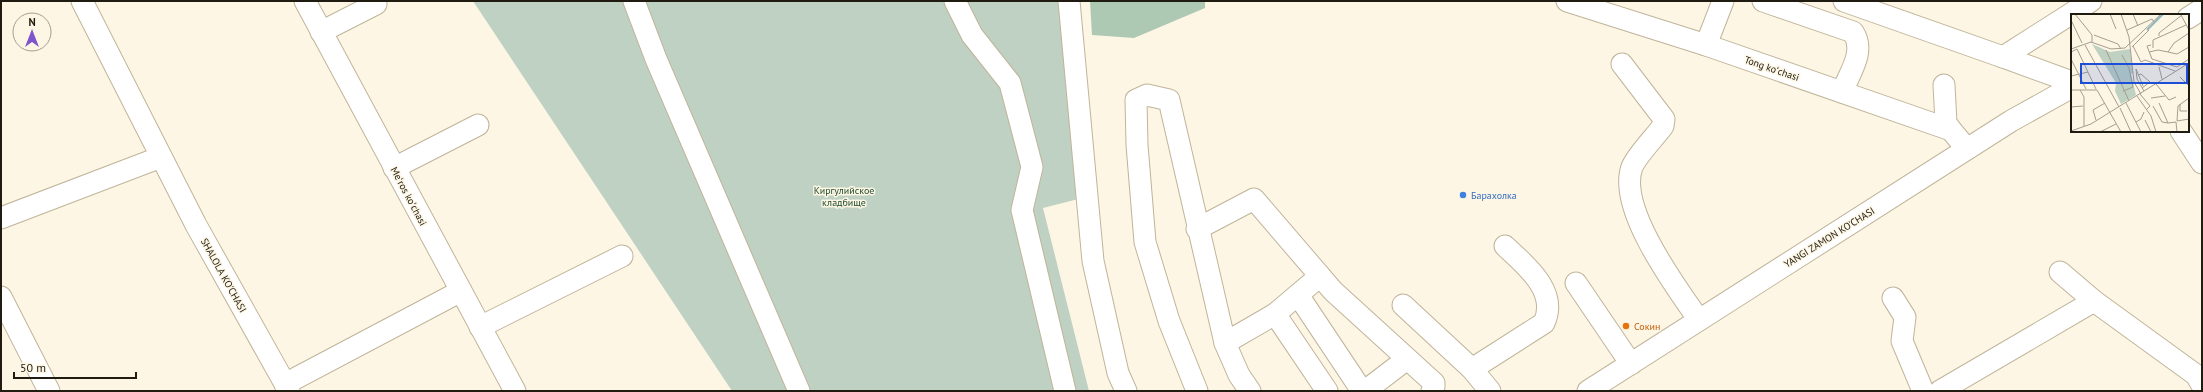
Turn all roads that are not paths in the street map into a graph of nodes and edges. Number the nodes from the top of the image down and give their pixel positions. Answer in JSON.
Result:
{"nodes":[{"id":1,"x":82,"y":1,"type":"edge"},
{"id":2,"x":305,"y":1,"type":"edge"},
{"id":3,"x":634,"y":1,"type":"edge"},
{"id":4,"x":955,"y":1,"type":"edge"},
{"id":5,"x":1069,"y":1,"type":"edge"},
{"id":6,"x":1567,"y":1,"type":"edge"},
{"id":7,"x":1723,"y":1,"type":"edge"},
{"id":8,"x":1763,"y":1,"type":"edge"},
{"id":9,"x":1844,"y":1,"type":"edge"},
{"id":10,"x":2091,"y":1,"type":"edge"},
{"id":11,"x":376,"y":4,"type":"dead end"},
{"id":12,"x":2202,"y":9,"type":"edge"},
{"id":13,"x":2189,"y":17,"type":"edge"},
{"id":14,"x":321,"y":32,"type":"junction"},
{"id":15,"x":1706,"y":45,"type":"junction"},
{"id":16,"x":2003,"y":57,"type":"junction"},
{"id":17,"x":1622,"y":64,"type":"dead end"},
{"id":18,"x":2071,"y":82,"type":"edge"},
{"id":19,"x":1944,"y":85,"type":"dead end"},
{"id":20,"x":2071,"y":88,"type":"edge"},
{"id":21,"x":1842,"y":92,"type":"junction"},
{"id":22,"x":478,"y":125,"type":"dead end"},
{"id":23,"x":1952,"y":130,"type":"junction"},
{"id":24,"x":2182,"y":132,"type":"edge"},
{"id":25,"x":1967,"y":149,"type":"junction"},
{"id":26,"x":2199,"y":152,"type":"edge"},
{"id":27,"x":162,"y":157,"type":"junction"},
{"id":28,"x":394,"y":168,"type":"junction"},
{"id":29,"x":1,"y":218,"type":"edge"},
{"id":30,"x":1197,"y":228,"type":"junction"},
{"id":31,"x":1505,"y":246,"type":"dead end"},
{"id":32,"x":622,"y":256,"type":"dead end"},
{"id":33,"x":2060,"y":272,"type":"dead end"},
{"id":34,"x":1320,"y":276,"type":"junction"},
{"id":35,"x":1576,"y":283,"type":"dead end"},
{"id":36,"x":461,"y":291,"type":"junction"},
{"id":37,"x":1298,"y":295,"type":"junction"},
{"id":38,"x":1,"y":297,"type":"edge"},
{"id":39,"x":1893,"y":298,"type":"dead end"},
{"id":40,"x":2094,"y":301,"type":"junction"},
{"id":41,"x":1403,"y":305,"type":"dead end"},
{"id":42,"x":1275,"y":314,"type":"junction"},
{"id":43,"x":1699,"y":320,"type":"junction"},
{"id":44,"x":480,"y":327,"type":"junction"},
{"id":45,"x":1225,"y":343,"type":"junction"},
{"id":46,"x":1407,"y":358,"type":"junction"},
{"id":47,"x":1631,"y":364,"type":"junction"},
{"id":48,"x":1472,"y":369,"type":"junction"},
{"id":49,"x":2202,"y":384,"type":"edge"},
{"id":50,"x":287,"y":388,"type":"edge"},
{"id":51,"x":1601,"y":388,"type":"edge"},
{"id":52,"x":49,"y":391,"type":"edge"},
{"id":53,"x":515,"y":391,"type":"edge"},
{"id":54,"x":799,"y":391,"type":"edge"},
{"id":55,"x":1065,"y":391,"type":"edge"},
{"id":56,"x":1126,"y":391,"type":"edge"},
{"id":57,"x":1197,"y":391,"type":"edge"},
{"id":58,"x":1250,"y":391,"type":"edge"},
{"id":59,"x":1327,"y":391,"type":"edge"},
{"id":60,"x":1364,"y":391,"type":"edge"},
{"id":61,"x":1432,"y":391,"type":"edge"},
{"id":62,"x":1490,"y":391,"type":"edge"},
{"id":63,"x":1923,"y":391,"type":"edge"},
{"id":64,"x":1940,"y":391,"type":"edge"}],
"edges":[{"from":1,"to":27,"type":"street","name":"SHALOLA KO'CHASI"},
{"from":2,"to":14,"type":"street","name":"Meʻros koʻchasi"},
{"from":3,"to":54,"type":"street"},
{"from":4,"to":55,"type":"street"},
{"from":5,"to":56,"type":"street"},
{"from":6,"to":15,"type":"street","name":"Tong koʻchasi"},
{"from":7,"to":15,"type":"street"},
{"from":8,"to":21,"type":"street"},
{"from":9,"to":16,"type":"street"},
{"from":10,"to":16,"type":"street"},
{"from":11,"to":14,"type":"street"},
{"from":12,"to":13,"type":"street"},
{"from":14,"to":28,"type":"street","name":"Meʻros koʻchasi"},
{"from":15,"to":21,"type":"street","name":"Tong koʻchasi"},
{"from":16,"to":18,"type":"street"},
{"from":17,"to":43,"type":"street"},
{"from":19,"to":23,"type":"street"},
{"from":20,"to":25,"type":"street","name":"YANGI ZAMON KO'CHASI"},
{"from":21,"to":23,"type":"street","name":"Tong koʻchasi"},
{"from":22,"to":28,"type":"street"},
{"from":23,"to":25,"type":"street"},
{"from":24,"to":26,"type":"street"},
{"from":25,"to":43,"type":"street","name":"YANGI ZAMON KO'CHASI"},
{"from":27,"to":29,"type":"street"},
{"from":27,"to":50,"type":"street","name":"SHALOLA KO'CHASI"},
{"from":28,"to":36,"type":"street","name":"Meʻros koʻchasi"},
{"from":30,"to":34,"type":"street"},
{"from":30,"to":45,"type":"street"},
{"from":30,"to":57,"type":"street"},
{"from":31,"to":48,"type":"street"},
{"from":32,"to":44,"type":"street"},
{"from":33,"to":40,"type":"street"},
{"from":34,"to":37,"type":"street"},
{"from":34,"to":46,"type":"street"},
{"from":35,"to":47,"type":"street"},
{"from":36,"to":44,"type":"street","name":"Meʻros koʻchasi"},
{"from":36,"to":50,"type":"street"},
{"from":37,"to":42,"type":"street"},
{"from":37,"to":60,"type":"street"},
{"from":38,"to":52,"type":"street"},
{"from":39,"to":63,"type":"street"},
{"from":40,"to":49,"type":"street"},
{"from":40,"to":64,"type":"street"},
{"from":41,"to":48,"type":"street"},
{"from":42,"to":45,"type":"street"},
{"from":42,"to":59,"type":"street"},
{"from":43,"to":47,"type":"street","name":"YANGI ZAMON KO'CHASI"},
{"from":44,"to":53,"type":"street","name":"Meʻros koʻchasi"},
{"from":45,"to":58,"type":"street"},
{"from":46,"to":60,"type":"street"},
{"from":46,"to":61,"type":"street"},
{"from":47,"to":51,"type":"street","name":"YANGI ZAMON KO'CHASI"},
{"from":48,"to":62,"type":"street"}]}
